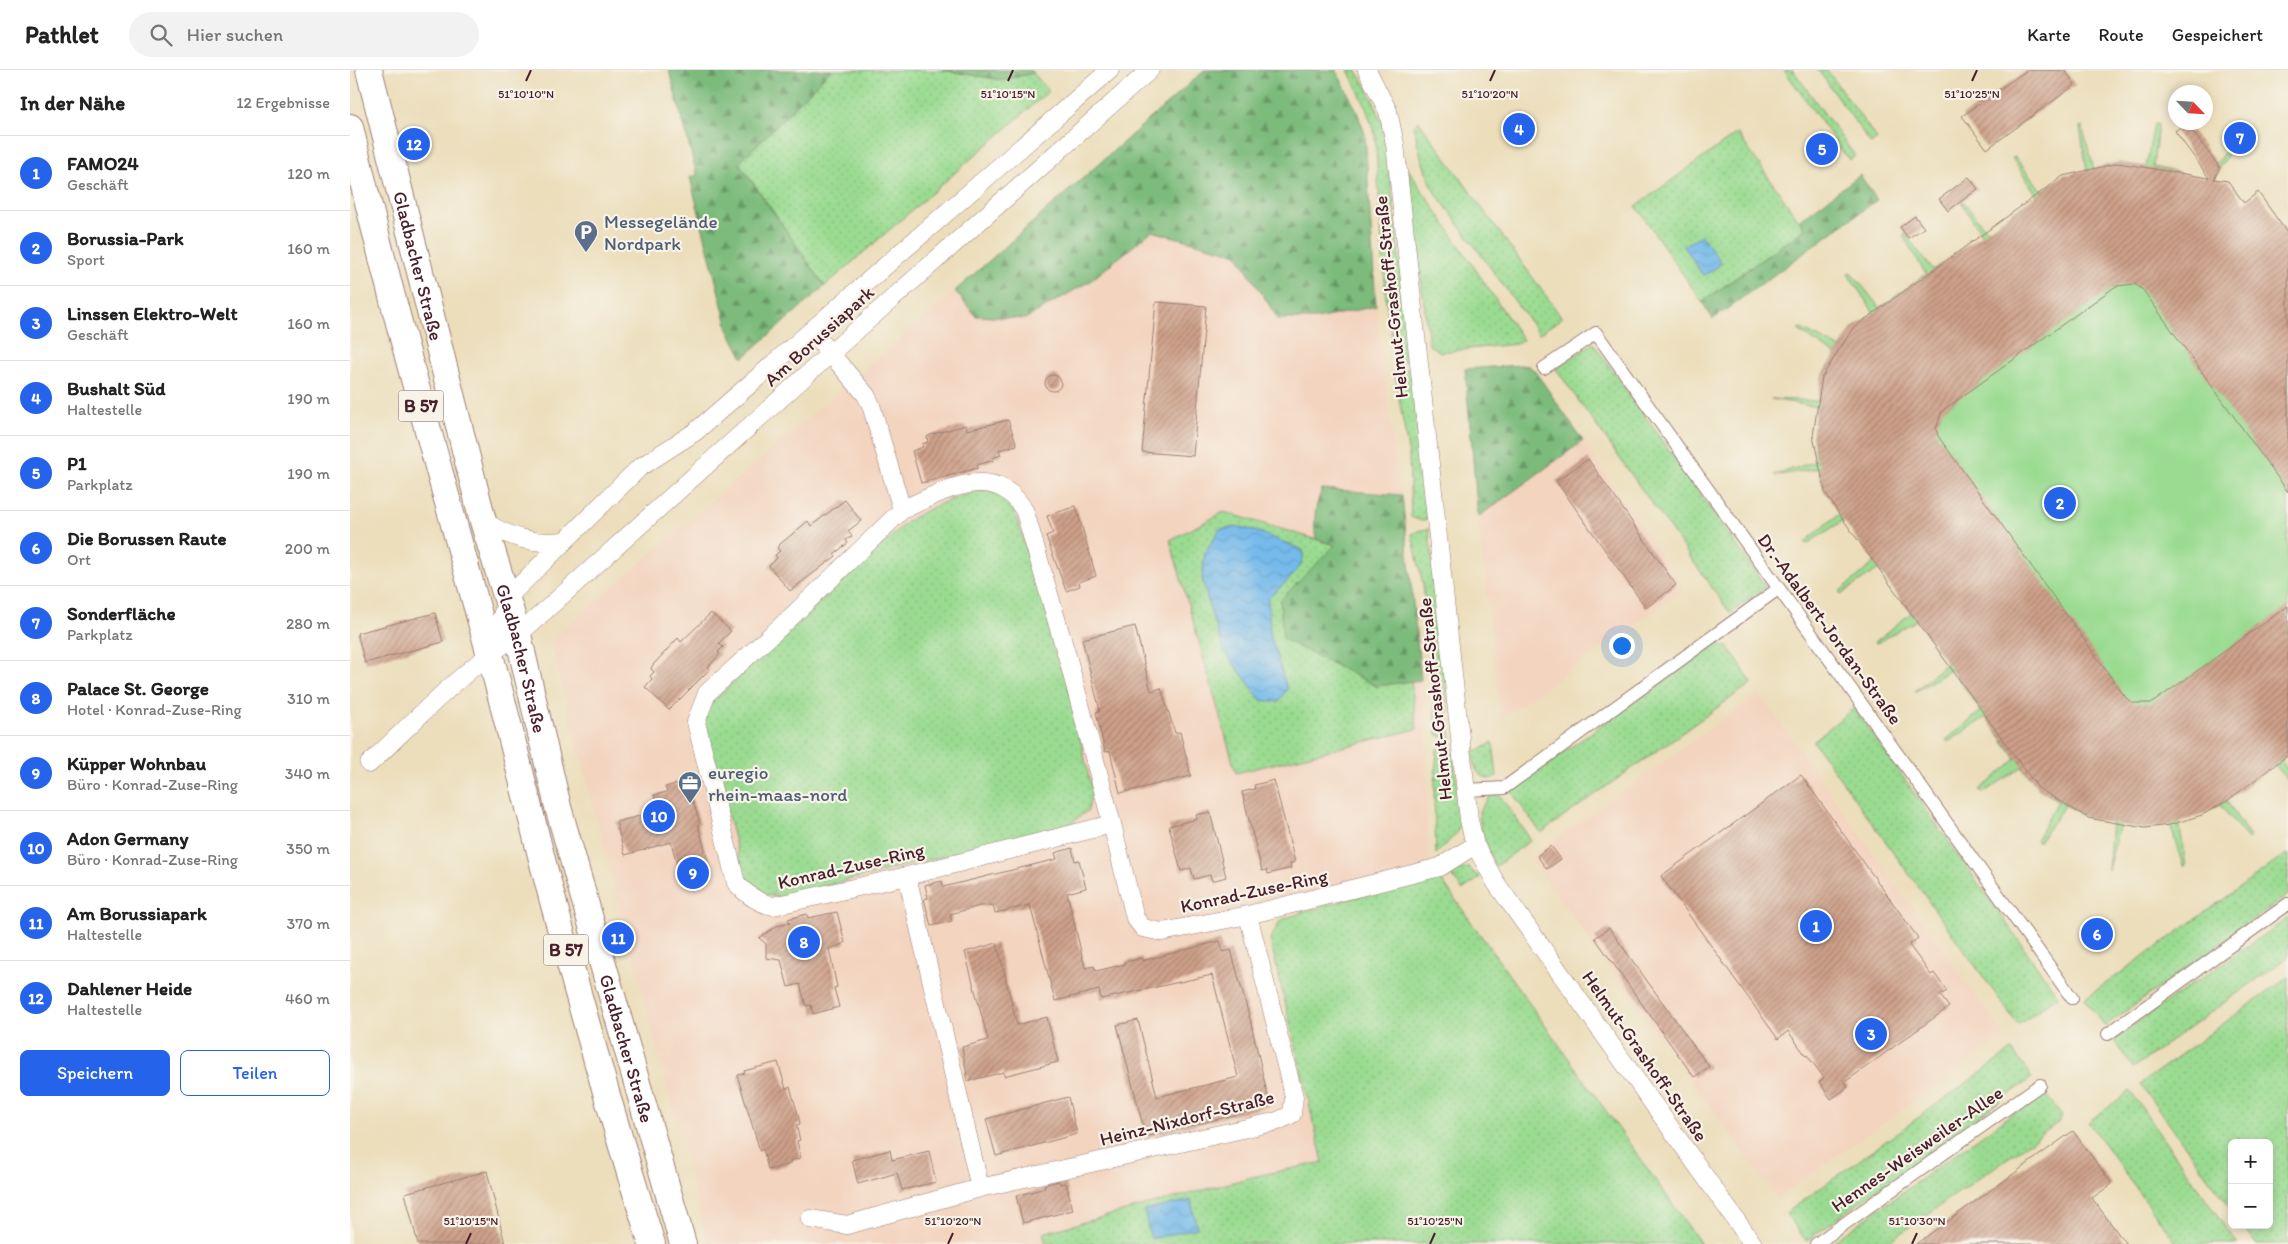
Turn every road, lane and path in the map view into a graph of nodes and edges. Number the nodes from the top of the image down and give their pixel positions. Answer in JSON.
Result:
{"nodes":[{"id":1,"x":369,"y":70,"type":"edge"},
{"id":2,"x":1110,"y":70,"type":"edge"},
{"id":3,"x":1150,"y":70,"type":"edge"},
{"id":4,"x":1367,"y":70,"type":"edge"},
{"id":5,"x":350,"y":127,"type":"edge"},
{"id":6,"x":812,"y":332,"type":"junction"},
{"id":7,"x":831,"y":353,"type":"junction"},
{"id":8,"x":1544,"y":368,"type":"dead end"},
{"id":9,"x":902,"y":510,"type":"junction"},
{"id":10,"x":483,"y":521,"type":"junction"},
{"id":11,"x":563,"y":541,"type":"junction"},
{"id":12,"x":1778,"y":589,"type":"junction"},
{"id":13,"x":508,"y":597,"type":"junction"},
{"id":14,"x":518,"y":635,"type":"junction"},
{"id":15,"x":489,"y":653,"type":"junction"},
{"id":16,"x":369,"y":764,"type":"dead end"},
{"id":17,"x":1467,"y":790,"type":"junction"},
{"id":18,"x":1112,"y":824,"type":"junction"},
{"id":19,"x":1475,"y":845,"type":"junction"},
{"id":20,"x":907,"y":876,"type":"junction"},
{"id":21,"x":2288,"y":904,"type":"edge"},
{"id":22,"x":1248,"y":915,"type":"junction"},
{"id":23,"x":2072,"y":998,"type":"dead end"},
{"id":24,"x":2108,"y":1034,"type":"dead end"},
{"id":25,"x":2040,"y":1085,"type":"dead end"},
{"id":26,"x":980,"y":1188,"type":"junction"},
{"id":27,"x":810,"y":1218,"type":"dead end"},
{"id":28,"x":652,"y":1244,"type":"edge"},
{"id":29,"x":683,"y":1244,"type":"edge"},
{"id":30,"x":1753,"y":1244,"type":"edge"},
{"id":31,"x":1816,"y":1244,"type":"edge"}],
"edges":[{"from":1,"to":10,"type":"main road","name":"Gladbacher Straße","number":"B 57"},
{"from":2,"to":6,"type":"street","name":"Am Borussiapark"},
{"from":3,"to":7,"type":"street","name":"Am Borussiapark"},
{"from":4,"to":17,"type":"street","name":"Helmut-Grashoff-Straße"},
{"from":5,"to":15,"type":"main road","name":"Gladbacher Straße","number":"B 57"},
{"from":6,"to":7,"type":"street"},
{"from":6,"to":11,"type":"street","name":"Am Borussiapark"},
{"from":7,"to":9,"type":"street"},
{"from":7,"to":14,"type":"street","name":"Am Borussiapark"},
{"from":8,"to":12,"type":"street","name":"Dr.-Adalbert-Jordan-Straße"},
{"from":9,"to":18,"type":"street","name":"Konrad-Zuse-Ring"},
{"from":9,"to":20,"type":"street","name":"Konrad-Zuse-Ring"},
{"from":10,"to":11,"type":"street"},
{"from":10,"to":13,"type":"main road","name":"Gladbacher Straße","number":"B 57"},
{"from":11,"to":13,"type":"street","name":"Am Borussiapark"},
{"from":12,"to":17,"type":"street"},
{"from":12,"to":23,"type":"street","name":"Dr.-Adalbert-Jordan-Straße"},
{"from":13,"to":14,"type":"main road","name":"Gladbacher Straße","number":"B 57"},
{"from":13,"to":15,"type":"street"},
{"from":14,"to":15,"type":"street","name":"Am Borussiapark"},
{"from":14,"to":29,"type":"main road","name":"Gladbacher Straße","number":"B 57"},
{"from":15,"to":16,"type":"street","name":"Am Borussiapark"},
{"from":15,"to":28,"type":"main road","name":"Gladbacher Straße","number":"B 57"},
{"from":17,"to":19,"type":"street","name":"Helmut-Grashoff-Straße"},
{"from":18,"to":20,"type":"street","name":"Konrad-Zuse-Ring"},
{"from":18,"to":22,"type":"street","name":"Konrad-Zuse-Ring"},
{"from":19,"to":22,"type":"street","name":"Konrad-Zuse-Ring"},
{"from":19,"to":30,"type":"street","name":"Helmut-Grashoff-Straße"},
{"from":20,"to":26,"type":"street"},
{"from":21,"to":24,"type":"street"},
{"from":22,"to":26,"type":"street","name":"Heinz-Nixdorf-Straße"},
{"from":25,"to":31,"type":"street","name":"Hennes-Weisweiler-Allee"},
{"from":26,"to":27,"type":"street","name":"Heinz-Nixdorf-Straße"}]}
